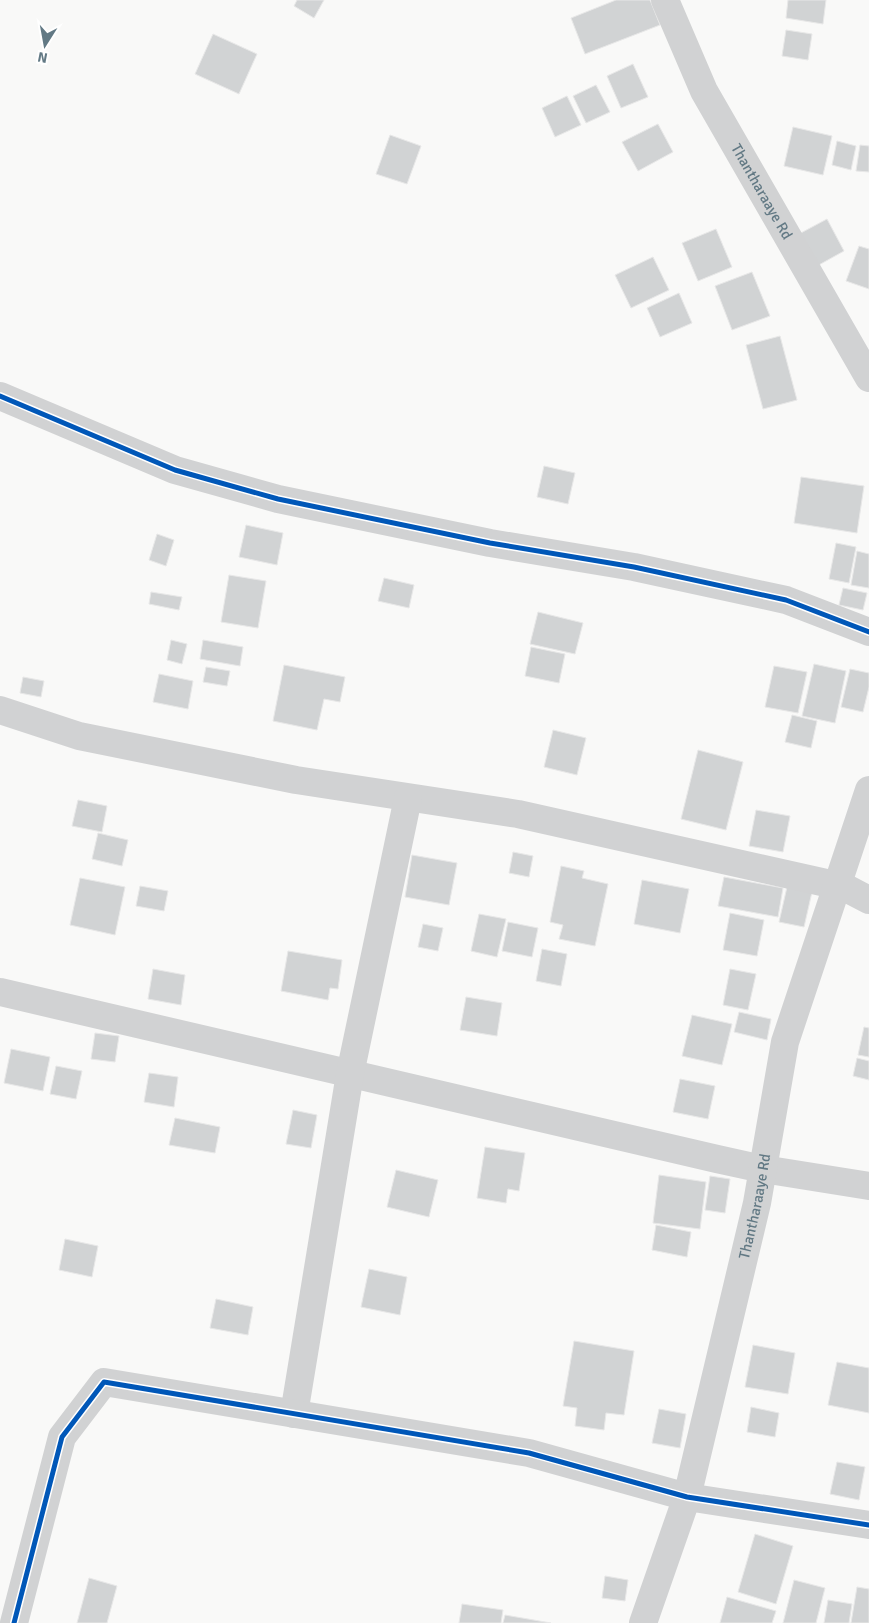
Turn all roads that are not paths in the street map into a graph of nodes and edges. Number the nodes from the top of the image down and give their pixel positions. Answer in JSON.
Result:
{"nodes":[{"id":1,"x":665,"y":0,"type":"edge"},
{"id":2,"x":869,"y":378,"type":"edge"},
{"id":3,"x":0,"y":396,"type":"edge"},
{"id":4,"x":869,"y":632,"type":"edge"},
{"id":5,"x":0,"y":710,"type":"edge"},
{"id":6,"x":869,"y":790,"type":"edge"},
{"id":7,"x":408,"y":798,"type":"junction"},
{"id":8,"x":837,"y":886,"type":"junction"},
{"id":9,"x":869,"y":900,"type":"edge"},
{"id":10,"x":0,"y":992,"type":"edge"},
{"id":11,"x":350,"y":1074,"type":"junction"},
{"id":12,"x":763,"y":1169,"type":"junction"},
{"id":13,"x":869,"y":1186,"type":"edge"},
{"id":14,"x":294,"y":1414,"type":"junction"},
{"id":15,"x":687,"y":1497,"type":"junction"},
{"id":16,"x":869,"y":1525,"type":"edge"},
{"id":17,"x":14,"y":1623,"type":"edge"},
{"id":18,"x":643,"y":1623,"type":"edge"}],
"edges":[{"from":1,"to":2,"type":"street","name":"Thantharaaye Rd"},
{"from":3,"to":4,"type":"street"},
{"from":5,"to":7,"type":"street"},
{"from":6,"to":8,"type":"street","name":"Thantharaaye Rd"},
{"from":7,"to":8,"type":"street"},
{"from":7,"to":11,"type":"street"},
{"from":8,"to":9,"type":"street"},
{"from":8,"to":12,"type":"street","name":"Thantharaaye Rd"},
{"from":10,"to":11,"type":"street"},
{"from":11,"to":12,"type":"street"},
{"from":11,"to":14,"type":"street"},
{"from":12,"to":13,"type":"street"},
{"from":12,"to":15,"type":"street","name":"Thantharaaye Rd"},
{"from":14,"to":15,"type":"street"},
{"from":14,"to":17,"type":"street"},
{"from":15,"to":16,"type":"street"},
{"from":15,"to":18,"type":"street","name":"Thantharaaye Rd"}]}
